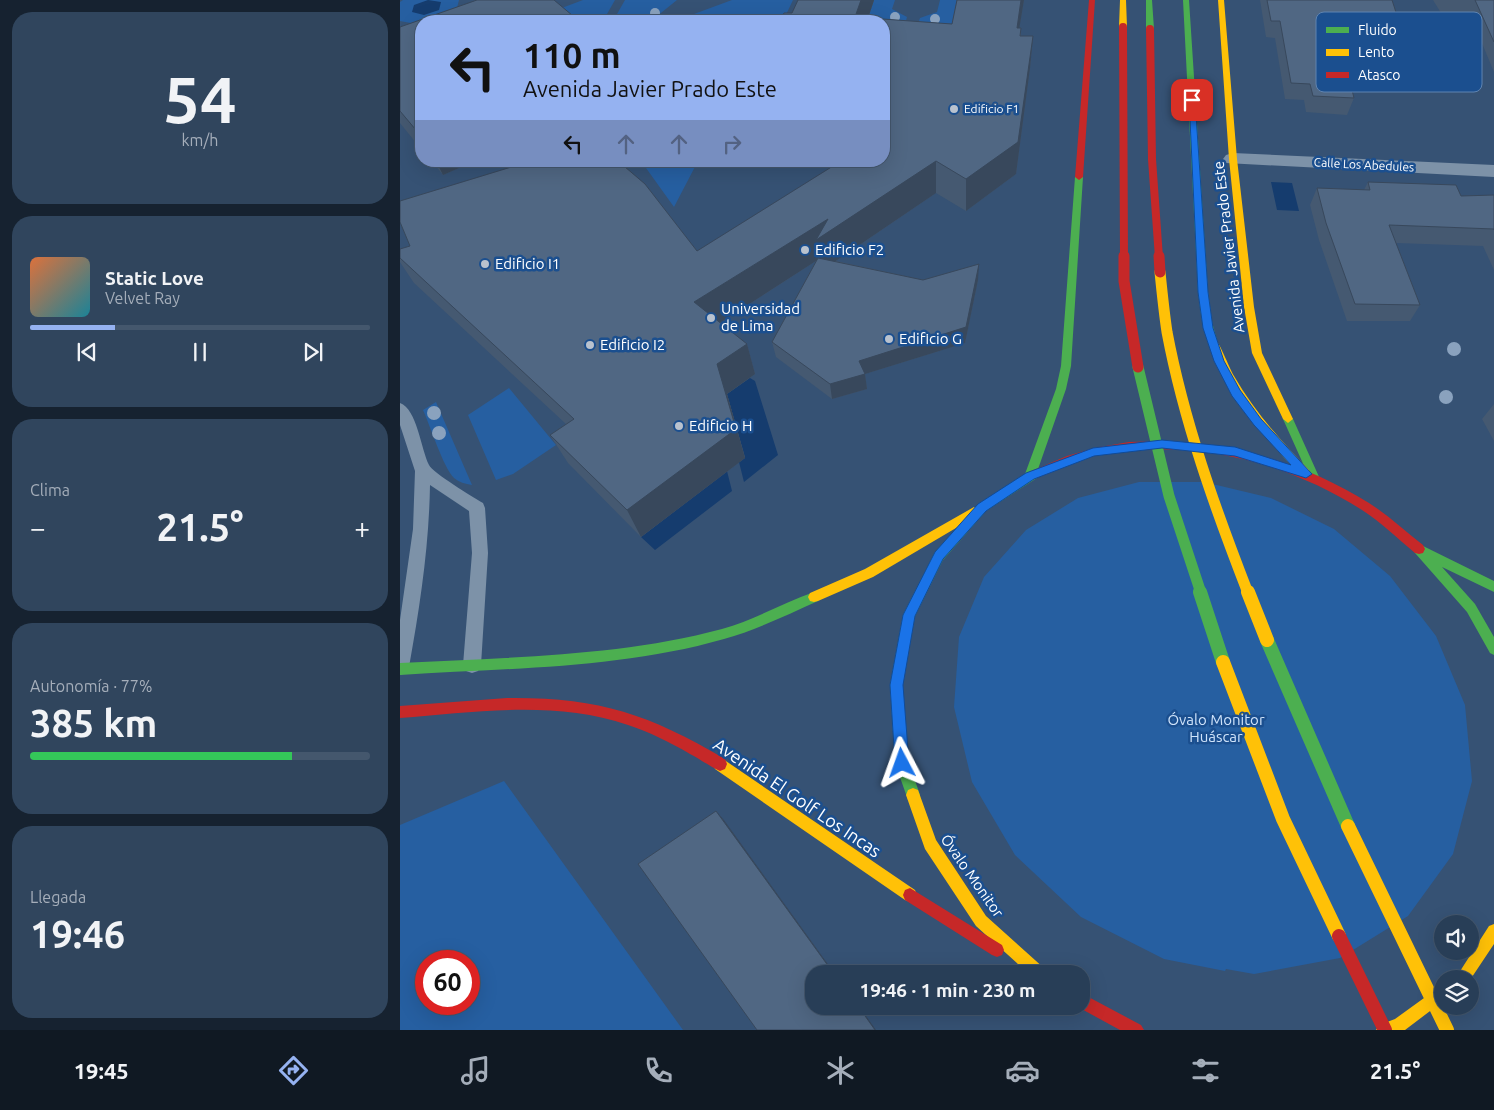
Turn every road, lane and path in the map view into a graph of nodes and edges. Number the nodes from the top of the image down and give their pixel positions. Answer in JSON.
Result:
{"nodes":[{"id":1,"x":1092,"y":0,"type":"edge"},
{"id":2,"x":1123,"y":0,"type":"edge"},
{"id":3,"x":1149,"y":0,"type":"edge"},
{"id":4,"x":1186,"y":0,"type":"edge"},
{"id":5,"x":1221,"y":0,"type":"edge"},
{"id":6,"x":1233,"y":159,"type":"junction"},
{"id":7,"x":1494,"y":171,"type":"edge"},
{"id":8,"x":400,"y":409,"type":"edge"},
{"id":9,"x":423,"y":472,"type":"junction"},
{"id":10,"x":1030,"y":476,"type":"junction"},
{"id":11,"x":1311,"y":476,"type":"junction"},
{"id":12,"x":982,"y":508,"type":"junction"},
{"id":13,"x":1421,"y":551,"type":"junction"},
{"id":14,"x":1494,"y":587,"type":"edge"},
{"id":15,"x":1494,"y":649,"type":"edge"},
{"id":16,"x":472,"y":665,"type":"junction"},
{"id":17,"x":400,"y":668,"type":"edge"},
{"id":18,"x":400,"y":712,"type":"edge"},
{"id":19,"x":1494,"y":931,"type":"edge"},
{"id":20,"x":1020,"y":965,"type":"edge"},
{"id":21,"x":1030,"y":965,"type":"edge"},
{"id":22,"x":1468,"y":970,"type":"edge"},
{"id":23,"x":1434,"y":999,"type":"edge"},
{"id":24,"x":1090,"y":1006,"type":"edge"},
{"id":25,"x":1136,"y":1030,"type":"edge"},
{"id":26,"x":1384,"y":1030,"type":"edge"},
{"id":27,"x":1447,"y":1030,"type":"edge"}],
"edges":[{"from":1,"to":10,"type":"main road"},
{"from":2,"to":26,"type":"main road","bridge":true},
{"from":3,"to":27,"type":"main road","bridge":true},
{"from":4,"to":11,"type":"main road","name":"Avenida Javier Prado Este"},
{"from":5,"to":6,"type":"main road","name":"Avenida Javier Prado Este"},
{"from":6,"to":7,"type":"street","name":"Calle Los Abedules"},
{"from":6,"to":11,"type":"main road","name":"Avenida Javier Prado Este"},
{"from":8,"to":9,"type":"lane"},
{"from":9,"to":16,"type":"lane"},
{"from":9,"to":17,"type":"lane"},
{"from":10,"to":11,"type":"main road","name":"Óvalo Monitor"},
{"from":10,"to":12,"type":"main road","name":"Óvalo Monitor"},
{"from":11,"to":13,"type":"main road","name":"Óvalo Monitor"},
{"from":12,"to":16,"type":"main road"},
{"from":12,"to":21,"type":"main road","name":"Óvalo Monitor"},
{"from":13,"to":14,"type":"main road"},
{"from":13,"to":15,"type":"main road","name":"Óvalo Monitor"},
{"from":16,"to":17,"type":"main road"},
{"from":18,"to":20,"type":"main road","name":"Avenida El Golf Los Incas"},
{"from":19,"to":22,"type":"main road"},
{"from":23,"to":26,"type":"main road"},
{"from":24,"to":25,"type":"main road"}]}
